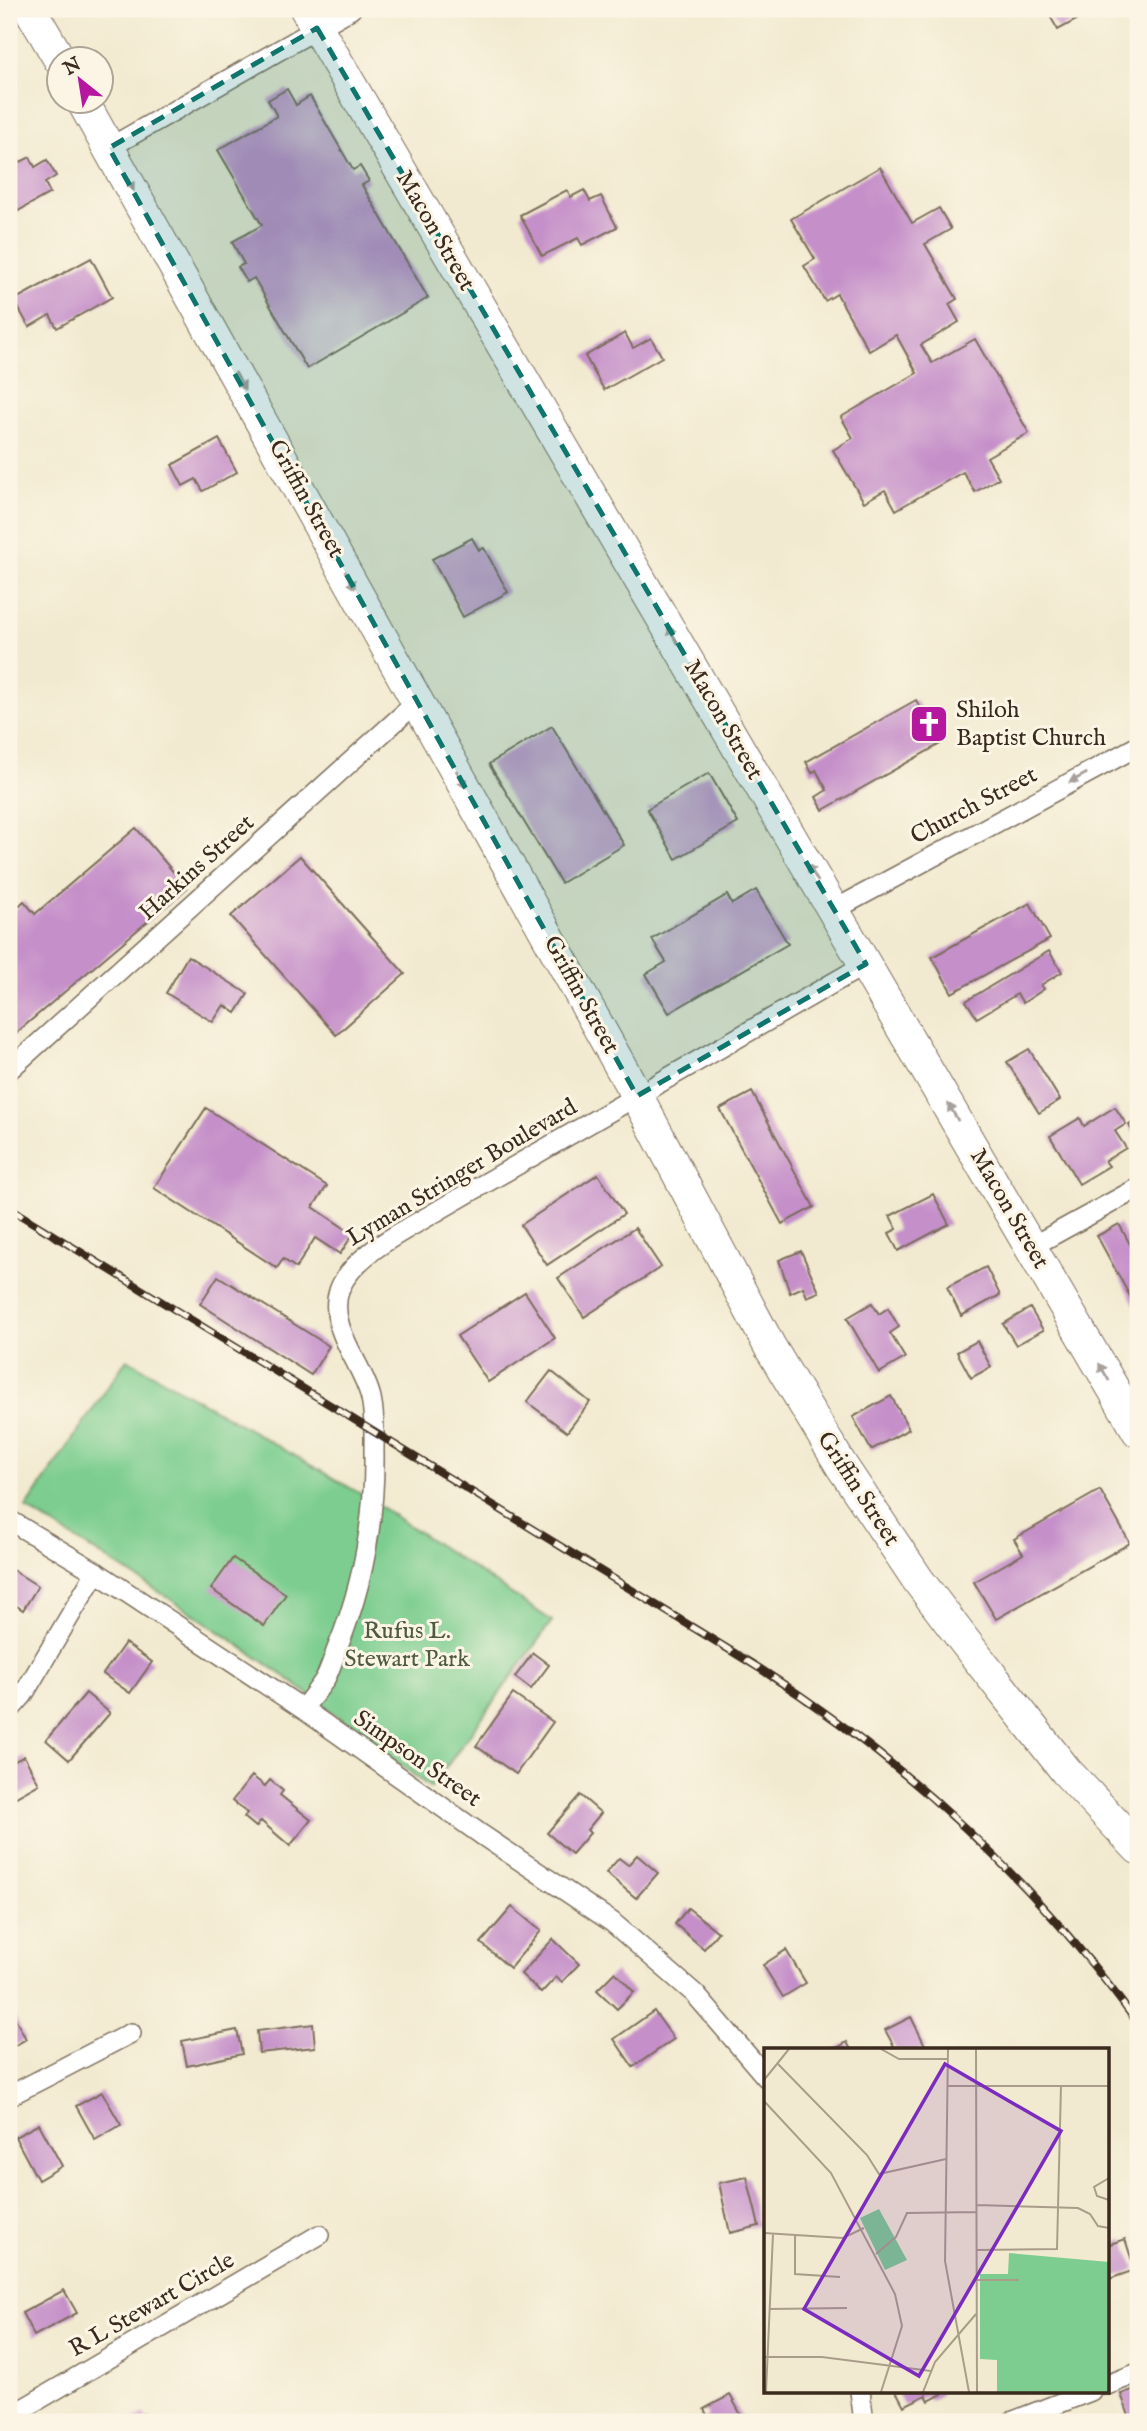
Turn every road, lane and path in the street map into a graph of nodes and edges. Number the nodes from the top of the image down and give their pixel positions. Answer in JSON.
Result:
{"nodes":[{"id":1,"x":30,"y":9,"type":"edge"},
{"id":2,"x":351,"y":9,"type":"edge"},
{"id":3,"x":312,"y":18,"type":"edge"},
{"id":4,"x":52,"y":46,"type":"edge"},
{"id":5,"x":91,"y":116,"type":"edge"},
{"id":6,"x":109,"y":148,"type":"junction"},
{"id":7,"x":418,"y":701,"type":"junction"},
{"id":8,"x":1138,"y":746,"type":"edge"},
{"id":9,"x":834,"y":910,"type":"junction"},
{"id":10,"x":866,"y":964,"type":"junction"},
{"id":11,"x":9,"y":1070,"type":"edge"},
{"id":12,"x":637,"y":1096,"type":"junction"},
{"id":13,"x":1138,"y":1188,"type":"edge"},
{"id":14,"x":1031,"y":1247,"type":"junction"},
{"id":15,"x":1138,"y":1431,"type":"edge"},
{"id":16,"x":9,"y":1520,"type":"edge"},
{"id":17,"x":96,"y":1572,"type":"junction"},
{"id":18,"x":303,"y":1709,"type":"junction"},
{"id":19,"x":9,"y":1711,"type":"edge"},
{"id":20,"x":1138,"y":1848,"type":"edge"},
{"id":21,"x":131,"y":2033,"type":"dead end"},
{"id":22,"x":764,"y":2076,"type":"edge"},
{"id":23,"x":9,"y":2096,"type":"edge"},
{"id":24,"x":320,"y":2235,"type":"dead end"},
{"id":25,"x":1138,"y":2372,"type":"edge"},
{"id":26,"x":1108,"y":2385,"type":"edge"},
{"id":27,"x":860,"y":2392,"type":"edge"},
{"id":28,"x":1088,"y":2392,"type":"edge"},
{"id":29,"x":9,"y":2417,"type":"edge"},
{"id":30,"x":864,"y":2422,"type":"edge"},
{"id":31,"x":1010,"y":2422,"type":"edge"}],
"edges":[{"from":1,"to":4,"type":"main road"},
{"from":2,"to":3,"type":"street"},
{"from":3,"to":6,"type":"street"},
{"from":9,"to":3,"type":"main road","name":"Macon Street","one_way":true},
{"from":5,"to":6,"type":"main road","name":"Griffin Street"},
{"from":6,"to":7,"type":"main road","name":"Griffin Street","one_way":true},
{"from":7,"to":11,"type":"street","name":"Harkins Street"},
{"from":7,"to":12,"type":"main road","name":"Griffin Street","one_way":true},
{"from":8,"to":9,"type":"street","name":"Church Street","one_way":true},
{"from":9,"to":10,"type":"main road","name":"Macon Street"},
{"from":10,"to":12,"type":"street","name":"Lyman Stringer Boulevard"},
{"from":14,"to":10,"type":"main road","name":"Macon Street","one_way":true},
{"from":12,"to":18,"type":"street","name":"Lyman Stringer Boulevard"},
{"from":12,"to":20,"type":"main road","name":"Griffin Street"},
{"from":13,"to":14,"type":"street"},
{"from":15,"to":14,"type":"main road","name":"Macon Street","one_way":true},
{"from":16,"to":17,"type":"street","name":"Simpson Street"},
{"from":17,"to":18,"type":"street","name":"Simpson Street"},
{"from":17,"to":19,"type":"street"},
{"from":18,"to":22,"type":"street","name":"Simpson Street"},
{"from":21,"to":23,"type":"street"},
{"from":24,"to":29,"type":"street","name":"R L Stewart Circle"},
{"from":25,"to":26,"type":"street"},
{"from":27,"to":30,"type":"street"},
{"from":28,"to":31,"type":"street"}]}
